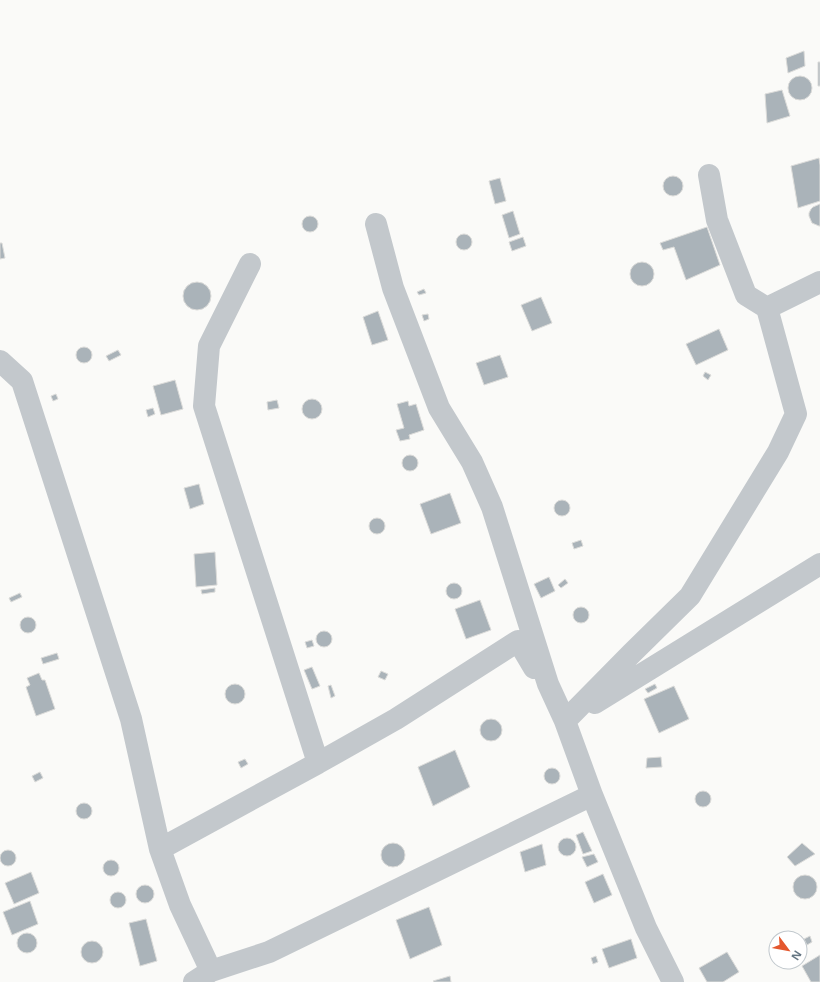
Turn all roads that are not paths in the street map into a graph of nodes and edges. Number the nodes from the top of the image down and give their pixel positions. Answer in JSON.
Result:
{"nodes":[{"id":1,"x":709,"y":175,"type":"dead end"},
{"id":2,"x":376,"y":224,"type":"dead end"},
{"id":3,"x":250,"y":264,"type":"dead end"},
{"id":4,"x":820,"y":282,"type":"edge"},
{"id":5,"x":767,"y":308,"type":"junction"},
{"id":6,"x":0,"y":361,"type":"edge"},
{"id":7,"x":820,"y":564,"type":"edge"},
{"id":8,"x":565,"y":721,"type":"junction"},
{"id":9,"x":318,"y":763,"type":"junction"},
{"id":10,"x":592,"y":795,"type":"junction"},
{"id":11,"x":160,"y":849,"type":"junction"},
{"id":12,"x":203,"y":976,"type":"edge"},
{"id":13,"x":673,"y":982,"type":"edge"}],
"edges":[{"from":1,"to":5,"type":"street"},
{"from":2,"to":8,"type":"street"},
{"from":3,"to":9,"type":"street"},
{"from":4,"to":5,"type":"street"},
{"from":5,"to":8,"type":"street"},
{"from":6,"to":11,"type":"street"},
{"from":7,"to":8,"type":"street"},
{"from":8,"to":9,"type":"street"},
{"from":8,"to":10,"type":"street"},
{"from":9,"to":11,"type":"street"},
{"from":10,"to":12,"type":"street"},
{"from":10,"to":13,"type":"street"},
{"from":11,"to":12,"type":"street"}]}
